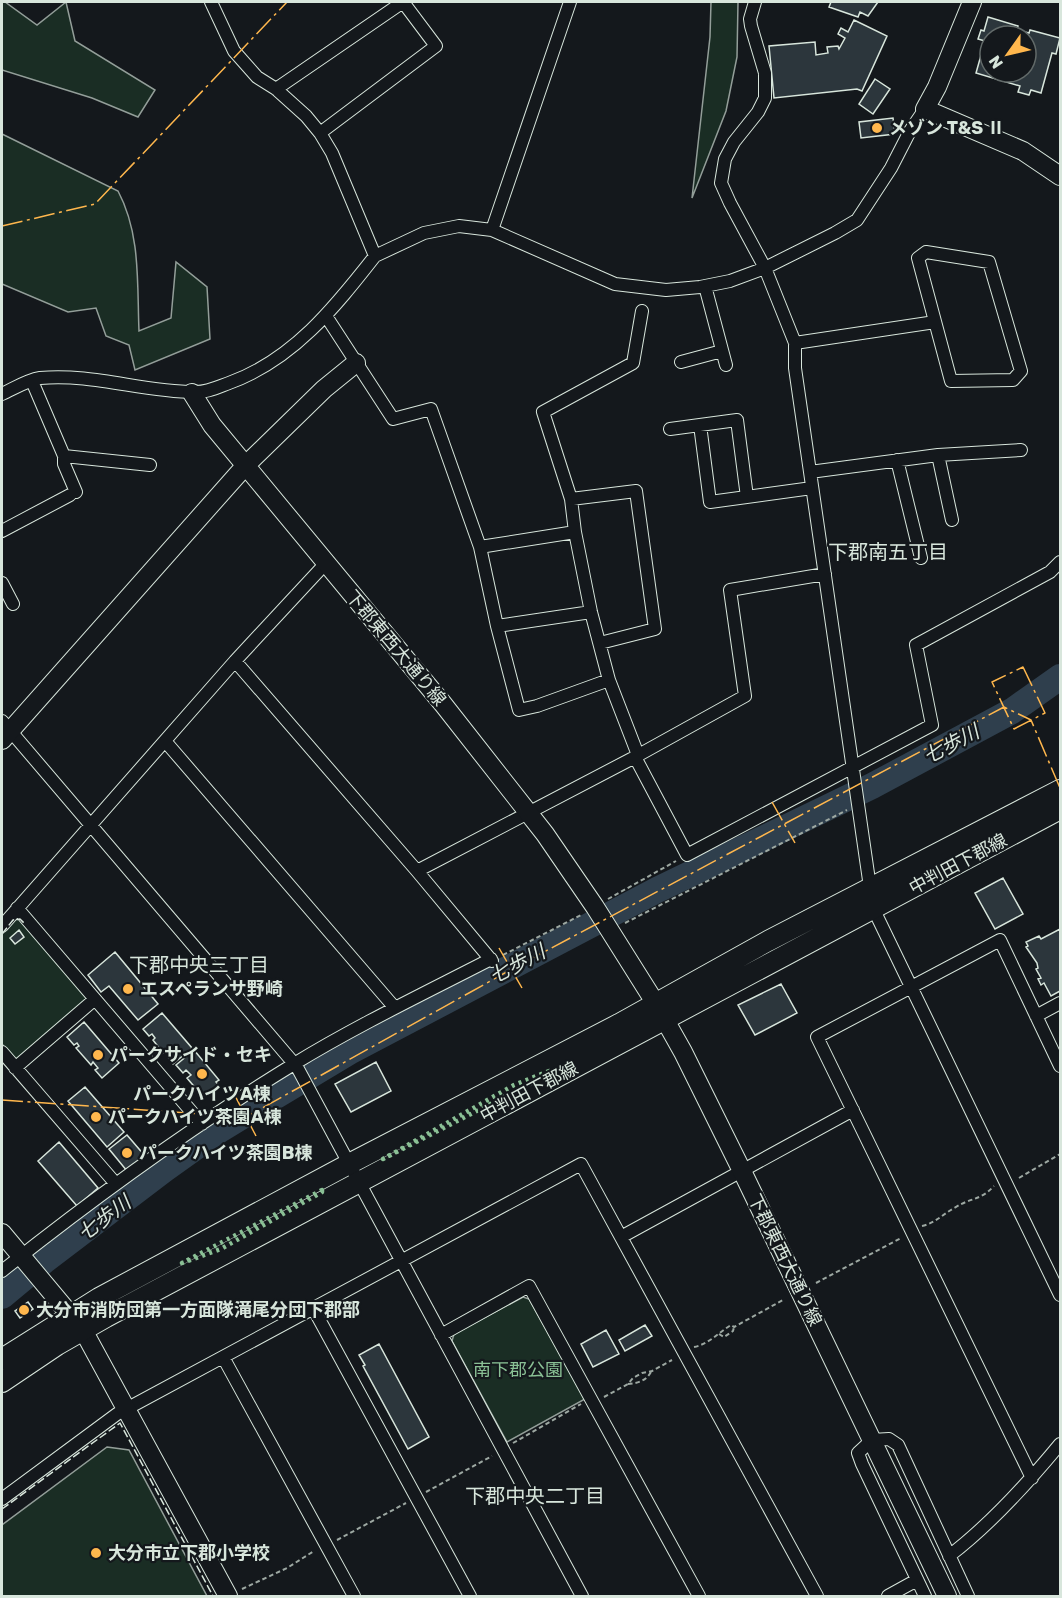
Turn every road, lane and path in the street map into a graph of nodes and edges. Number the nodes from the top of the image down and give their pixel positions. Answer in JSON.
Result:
{"nodes":[{"id":1,"x":211,"y":2,"type":"edge"},
{"id":2,"x":570,"y":2,"type":"edge"},
{"id":3,"x":755,"y":2,"type":"edge"},
{"id":4,"x":972,"y":2,"type":"edge"},
{"id":5,"x":276,"y":89,"type":"junction"},
{"id":6,"x":925,"y":109,"type":"junction"},
{"id":7,"x":320,"y":133,"type":"junction"},
{"id":8,"x":1060,"y":176,"type":"edge"},
{"id":9,"x":492,"y":230,"type":"junction"},
{"id":10,"x":375,"y":256,"type":"junction"},
{"id":11,"x":765,"y":268,"type":"junction"},
{"id":12,"x":705,"y":286,"type":"junction"},
{"id":13,"x":642,"y":311,"type":"dead end"},
{"id":14,"x":326,"y":316,"type":"junction"},
{"id":15,"x":935,"y":322,"type":"junction"},
{"id":16,"x":795,"y":343,"type":"junction"},
{"id":17,"x":722,"y":351,"type":"junction"},
{"id":18,"x":681,"y":362,"type":"dead end"},
{"id":19,"x":356,"y":363,"type":"junction"},
{"id":20,"x":726,"y":365,"type":"dead end"},
{"id":21,"x":32,"y":381,"type":"junction"},
{"id":22,"x":192,"y":393,"type":"junction"},
{"id":23,"x":2,"y":394,"type":"edge"},
{"id":24,"x":700,"y":425,"type":"junction"},
{"id":25,"x":670,"y":429,"type":"dead end"},
{"id":26,"x":1021,"y":450,"type":"dead end"},
{"id":27,"x":938,"y":455,"type":"junction"},
{"id":28,"x":64,"y":456,"type":"junction"},
{"id":29,"x":897,"y":460,"type":"junction"},
{"id":30,"x":150,"y":465,"type":"dead end"},
{"id":31,"x":246,"y":465,"type":"junction"},
{"id":32,"x":810,"y":472,"type":"junction"},
{"id":33,"x":812,"y":488,"type":"junction"},
{"id":34,"x":747,"y":497,"type":"junction"},
{"id":35,"x":571,"y":499,"type":"junction"},
{"id":36,"x":952,"y":520,"type":"dead end"},
{"id":37,"x":2,"y":531,"type":"edge"},
{"id":38,"x":575,"y":532,"type":"junction"},
{"id":39,"x":480,"y":547,"type":"junction"},
{"id":40,"x":921,"y":558,"type":"dead end"},
{"id":41,"x":1060,"y":562,"type":"edge"},
{"id":42,"x":326,"y":563,"type":"junction"},
{"id":43,"x":825,"y":574,"type":"junction"},
{"id":44,"x":2,"y":583,"type":"edge"},
{"id":45,"x":13,"y":604,"type":"dead end"},
{"id":46,"x":591,"y":612,"type":"junction"},
{"id":47,"x":497,"y":627,"type":"junction"},
{"id":48,"x":600,"y":643,"type":"junction"},
{"id":49,"x":235,"y":661,"type":"junction"},
{"id":50,"x":609,"y":680,"type":"junction"},
{"id":51,"x":4,"y":731,"type":"edge"},
{"id":52,"x":165,"y":741,"type":"junction"},
{"id":53,"x":636,"y":756,"type":"junction"},
{"id":54,"x":853,"y":772,"type":"junction"},
{"id":55,"x":1059,"y":799,"type":"edge"},
{"id":56,"x":858,"y":803,"type":"junction"},
{"id":57,"x":528,"y":813,"type":"junction"},
{"id":58,"x":90,"y":825,"type":"junction"},
{"id":59,"x":687,"y":855,"type":"junction"},
{"id":60,"x":417,"y":871,"type":"junction"},
{"id":61,"x":872,"y":899,"type":"junction"},
{"id":62,"x":595,"y":907,"type":"junction"},
{"id":63,"x":17,"y":908,"type":"junction"},
{"id":64,"x":2,"y":926,"type":"edge"},
{"id":65,"x":616,"y":928,"type":"junction"},
{"id":66,"x":492,"y":960,"type":"junction"},
{"id":67,"x":911,"y":987,"type":"junction"},
{"id":68,"x":95,"y":999,"type":"junction"},
{"id":69,"x":1060,"y":1003,"type":"edge"},
{"id":70,"x":395,"y":1008,"type":"junction"},
{"id":71,"x":661,"y":1011,"type":"junction"},
{"id":72,"x":1036,"y":1016,"type":"junction"},
{"id":73,"x":2,"y":1052,"type":"edge"},
{"id":74,"x":296,"y":1065,"type":"junction"},
{"id":75,"x":1060,"y":1066,"type":"edge"},
{"id":76,"x":15,"y":1068,"type":"junction"},
{"id":77,"x":853,"y":1110,"type":"junction"},
{"id":78,"x":202,"y":1124,"type":"junction"},
{"id":79,"x":1060,"y":1154,"type":"edge"},
{"id":80,"x":349,"y":1164,"type":"junction"},
{"id":81,"x":742,"y":1171,"type":"junction"},
{"id":82,"x":1017,"y":1179,"type":"dead end"},
{"id":83,"x":359,"y":1183,"type":"junction"},
{"id":84,"x":116,"y":1185,"type":"junction"},
{"id":85,"x":998,"y":1185,"type":"dead end"},
{"id":86,"x":916,"y":1228,"type":"dead end"},
{"id":87,"x":2,"y":1233,"type":"edge"},
{"id":88,"x":906,"y":1235,"type":"dead end"},
{"id":89,"x":621,"y":1237,"type":"junction"},
{"id":90,"x":22,"y":1257,"type":"junction"},
{"id":91,"x":401,"y":1261,"type":"junction"},
{"id":92,"x":2,"y":1271,"type":"edge"},
{"id":93,"x":816,"y":1283,"type":"dead end"},
{"id":94,"x":1060,"y":1295,"type":"edge"},
{"id":95,"x":783,"y":1300,"type":"dead end"},
{"id":96,"x":313,"y":1308,"type":"junction"},
{"id":97,"x":77,"y":1322,"type":"junction"},
{"id":98,"x":734,"y":1327,"type":"junction"},
{"id":99,"x":719,"y":1334,"type":"junction"},
{"id":100,"x":441,"y":1335,"type":"junction"},
{"id":101,"x":690,"y":1351,"type":"dead end"},
{"id":102,"x":223,"y":1357,"type":"junction"},
{"id":103,"x":675,"y":1358,"type":"dead end"},
{"id":104,"x":2,"y":1359,"type":"edge"},
{"id":105,"x":652,"y":1371,"type":"junction"},
{"id":106,"x":2,"y":1382,"type":"edge"},
{"id":107,"x":628,"y":1384,"type":"junction"},
{"id":108,"x":599,"y":1400,"type":"dead end"},
{"id":109,"x":587,"y":1401,"type":"dead end"},
{"id":110,"x":126,"y":1409,"type":"junction"},
{"id":111,"x":872,"y":1440,"type":"junction"},
{"id":112,"x":1060,"y":1444,"type":"edge"},
{"id":113,"x":508,"y":1446,"type":"dead end"},
{"id":114,"x":499,"y":1452,"type":"dead end"},
{"id":115,"x":1032,"y":1478,"type":"junction"},
{"id":116,"x":421,"y":1495,"type":"dead end"},
{"id":117,"x":2,"y":1499,"type":"edge"},
{"id":118,"x":410,"y":1501,"type":"dead end"},
{"id":119,"x":332,"y":1542,"type":"dead end"},
{"id":120,"x":321,"y":1548,"type":"dead end"},
{"id":121,"x":949,"y":1556,"type":"junction"},
{"id":122,"x":917,"y":1580,"type":"junction"},
{"id":123,"x":233,"y":1595,"type":"edge"},
{"id":124,"x":354,"y":1596,"type":"edge"},
{"id":125,"x":470,"y":1596,"type":"edge"},
{"id":126,"x":582,"y":1596,"type":"edge"},
{"id":127,"x":699,"y":1596,"type":"edge"},
{"id":128,"x":817,"y":1596,"type":"edge"},
{"id":129,"x":888,"y":1596,"type":"edge"},
{"id":130,"x":925,"y":1596,"type":"edge"},
{"id":131,"x":947,"y":1596,"type":"edge"},
{"id":132,"x":968,"y":1596,"type":"edge"}],
"edges":[{"from":1,"to":5,"type":"street"},
{"from":2,"to":9,"type":"street"},
{"from":3,"to":11,"type":"street"},
{"from":4,"to":6,"type":"street"},
{"from":5,"to":7,"type":"street"},
{"from":5,"to":7,"type":"street"},
{"from":6,"to":8,"type":"street"},
{"from":6,"to":11,"type":"street"},
{"from":7,"to":10,"type":"street"},
{"from":9,"to":10,"type":"street"},
{"from":9,"to":12,"type":"street"},
{"from":10,"to":14,"type":"street"},
{"from":11,"to":12,"type":"street"},
{"from":11,"to":16,"type":"street"},
{"from":12,"to":17,"type":"street"},
{"from":13,"to":35,"type":"street"},
{"from":14,"to":19,"type":"street"},
{"from":14,"to":22,"type":"street"},
{"from":15,"to":15,"type":"street"},
{"from":15,"to":16,"type":"street"},
{"from":16,"to":32,"type":"street"},
{"from":17,"to":18,"type":"street"},
{"from":17,"to":20,"type":"street"},
{"from":19,"to":31,"type":"street"},
{"from":19,"to":39,"type":"street"},
{"from":21,"to":22,"type":"street"},
{"from":21,"to":23,"type":"street"},
{"from":21,"to":28,"type":"street"},
{"from":22,"to":31,"type":"street","name":"下郡東西大通り線"},
{"from":24,"to":25,"type":"street"},
{"from":24,"to":34,"type":"street"},
{"from":24,"to":34,"type":"street"},
{"from":26,"to":27,"type":"street"},
{"from":27,"to":29,"type":"street"},
{"from":27,"to":36,"type":"street"},
{"from":28,"to":30,"type":"street"},
{"from":28,"to":37,"type":"street"},
{"from":29,"to":32,"type":"street"},
{"from":29,"to":40,"type":"street"},
{"from":31,"to":42,"type":"street","name":"下郡東西大通り線"},
{"from":31,"to":51,"type":"street"},
{"from":32,"to":33,"type":"street"},
{"from":33,"to":34,"type":"street"},
{"from":33,"to":43,"type":"street"},
{"from":35,"to":38,"type":"street"},
{"from":35,"to":48,"type":"street"},
{"from":38,"to":39,"type":"street"},
{"from":38,"to":46,"type":"street"},
{"from":39,"to":47,"type":"street"},
{"from":41,"to":54,"type":"street"},
{"from":42,"to":49,"type":"street"},
{"from":42,"to":57,"type":"street","name":"下郡東西大通り線"},
{"from":43,"to":53,"type":"street"},
{"from":43,"to":54,"type":"street"},
{"from":44,"to":45,"type":"street"},
{"from":46,"to":47,"type":"street"},
{"from":46,"to":48,"type":"street"},
{"from":47,"to":50,"type":"street"},
{"from":48,"to":50,"type":"street"},
{"from":49,"to":52,"type":"street"},
{"from":49,"to":60,"type":"street"},
{"from":50,"to":53,"type":"street"},
{"from":51,"to":58,"type":"street"},
{"from":52,"to":58,"type":"street"},
{"from":52,"to":70,"type":"street"},
{"from":53,"to":57,"type":"street"},
{"from":53,"to":59,"type":"street"},
{"from":54,"to":56,"type":"street"},
{"from":54,"to":59,"type":"street"},
{"from":55,"to":61,"type":"main road","name":"中判田下郡線"},
{"from":56,"to":61,"type":"street"},
{"from":56,"to":65,"type":"path"},
{"from":57,"to":60,"type":"street"},
{"from":57,"to":62,"type":"street","name":"下郡東西大通り線"},
{"from":58,"to":63,"type":"street"},
{"from":58,"to":74,"type":"street"},
{"from":59,"to":62,"type":"path"},
{"from":60,"to":66,"type":"street"},
{"from":61,"to":67,"type":"street"},
{"from":61,"to":71,"type":"main road","name":"中判田下郡線"},
{"from":62,"to":65,"type":"street","name":"下郡東西大通り線"},
{"from":62,"to":66,"type":"path"},
{"from":63,"to":64,"type":"street"},
{"from":63,"to":68,"type":"street"},
{"from":65,"to":71,"type":"street","name":"下郡東西大通り線"},
{"from":66,"to":70,"type":"street"},
{"from":67,"to":72,"type":"street"},
{"from":67,"to":77,"type":"street"},
{"from":67,"to":94,"type":"street"},
{"from":68,"to":76,"type":"street"},
{"from":68,"to":78,"type":"street"},
{"from":69,"to":72,"type":"street"},
{"from":70,"to":74,"type":"street"},
{"from":71,"to":80,"type":"main road","name":"中判田下郡線"},
{"from":71,"to":81,"type":"street","name":"下郡東西大通り線"},
{"from":71,"to":83,"type":"main road","name":"中判田下郡線"},
{"from":72,"to":75,"type":"street"},
{"from":73,"to":76,"type":"street"},
{"from":74,"to":78,"type":"street"},
{"from":74,"to":80,"type":"street"},
{"from":76,"to":84,"type":"street"},
{"from":77,"to":81,"type":"street"},
{"from":77,"to":115,"type":"street"},
{"from":78,"to":84,"type":"street"},
{"from":79,"to":82,"type":"path"},
{"from":80,"to":83,"type":"street"},
{"from":80,"to":97,"type":"main road","name":"中判田下郡線"},
{"from":81,"to":89,"type":"street"},
{"from":81,"to":111,"type":"street","name":"下郡東西大通り線"},
{"from":83,"to":91,"type":"street"},
{"from":83,"to":97,"type":"main road","name":"中判田下郡線"},
{"from":84,"to":90,"type":"street"},
{"from":85,"to":86,"type":"path"},
{"from":87,"to":90,"type":"street"},
{"from":88,"to":93,"type":"path"},
{"from":89,"to":91,"type":"street"},
{"from":89,"to":128,"type":"street"},
{"from":90,"to":92,"type":"street"},
{"from":90,"to":97,"type":"street"},
{"from":91,"to":96,"type":"street"},
{"from":91,"to":100,"type":"street"},
{"from":95,"to":98,"type":"path"},
{"from":96,"to":102,"type":"street"},
{"from":96,"to":125,"type":"street"},
{"from":97,"to":104,"type":"main road","name":"中判田下郡線"},
{"from":97,"to":106,"type":"main road","name":"中判田下郡線"},
{"from":97,"to":110,"type":"street"},
{"from":98,"to":99,"type":"path"},
{"from":98,"to":99,"type":"path"},
{"from":99,"to":101,"type":"path"},
{"from":100,"to":126,"type":"street"},
{"from":100,"to":127,"type":"street"},
{"from":102,"to":110,"type":"street"},
{"from":102,"to":124,"type":"street"},
{"from":103,"to":105,"type":"path"},
{"from":105,"to":107,"type":"path"},
{"from":105,"to":107,"type":"path"},
{"from":107,"to":108,"type":"path"},
{"from":109,"to":113,"type":"path"},
{"from":110,"to":117,"type":"street"},
{"from":110,"to":123,"type":"street"},
{"from":111,"to":121,"type":"street"},
{"from":111,"to":122,"type":"street"},
{"from":111,"to":131,"type":"street","name":"下郡東西大通り線"},
{"from":112,"to":115,"type":"street"},
{"from":114,"to":116,"type":"path"},
{"from":115,"to":121,"type":"street"},
{"from":118,"to":119,"type":"path"},
{"from":120,"to":123,"type":"path"},
{"from":121,"to":132,"type":"street"},
{"from":122,"to":129,"type":"street"},
{"from":122,"to":130,"type":"street"}]}
